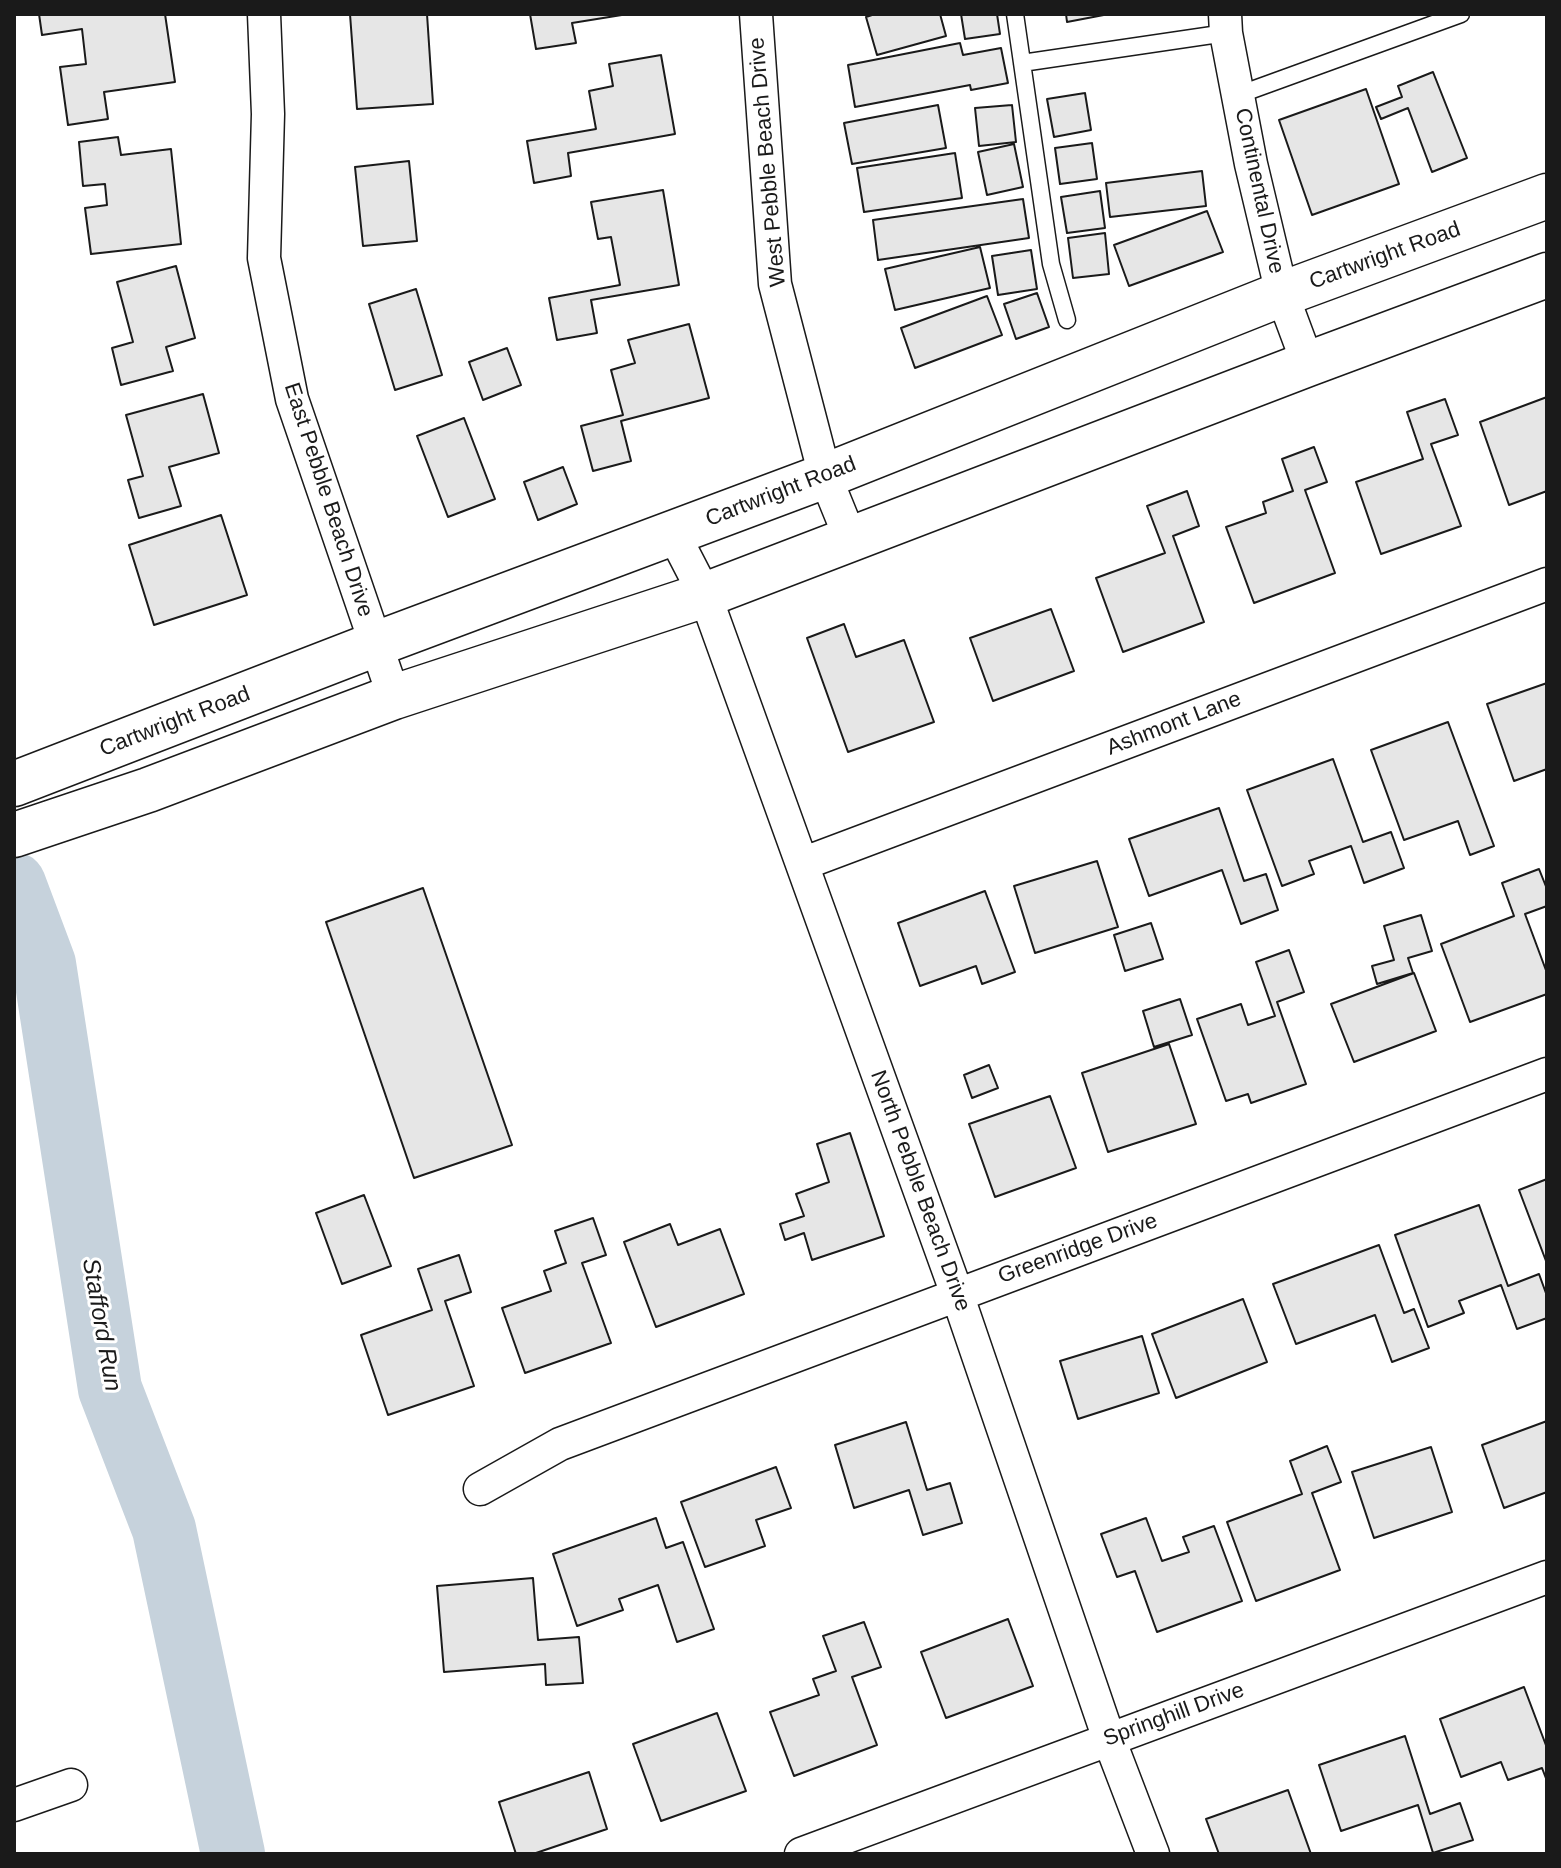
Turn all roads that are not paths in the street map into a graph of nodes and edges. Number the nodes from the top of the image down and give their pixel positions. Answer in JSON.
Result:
{"nodes":[{"id":1,"x":264,"y":14,"type":"edge"},
{"id":2,"x":756,"y":14,"type":"edge"},
{"id":3,"x":1015,"y":14,"type":"edge"},
{"id":4,"x":1461,"y":14,"type":"edge"},
{"id":5,"x":1225,"y":24,"type":"edge"},
{"id":6,"x":1022,"y":63,"type":"junction"},
{"id":7,"x":1238,"y":95,"type":"junction"},
{"id":8,"x":1547,"y":196,"type":"edge"},
{"id":9,"x":1547,"y":275,"type":"edge"},
{"id":10,"x":1282,"y":294,"type":"junction"},
{"id":11,"x":1067,"y":320,"type":"dead end"},
{"id":12,"x":1308,"y":364,"type":"junction"},
{"id":13,"x":825,"y":476,"type":"junction"},
{"id":14,"x":673,"y":533,"type":"junction"},
{"id":15,"x":851,"y":540,"type":"junction"},
{"id":16,"x":1547,"y":584,"type":"edge"},
{"id":17,"x":705,"y":595,"type":"junction"},
{"id":18,"x":376,"y":644,"type":"junction"},
{"id":19,"x":394,"y":697,"type":"junction"},
{"id":20,"x":14,"y":784,"type":"edge"},
{"id":21,"x":14,"y":835,"type":"edge"},
{"id":22,"x":802,"y":864,"type":"junction"},
{"id":23,"x":1547,"y":1074,"type":"edge"},
{"id":24,"x":957,"y":1294,"type":"junction"},
{"id":25,"x":480,"y":1489,"type":"dead end"},
{"id":26,"x":1547,"y":1577,"type":"edge"},
{"id":27,"x":1109,"y":1739,"type":"junction"},
{"id":28,"x":71,"y":1785,"type":"dead end"},
{"id":29,"x":14,"y":1805,"type":"edge"},
{"id":30,"x":801,"y":1854,"type":"edge"},
{"id":31,"x":1153,"y":1854,"type":"edge"}],
"edges":[{"from":1,"to":18,"type":"street","name":"East Pebble Beach Drive"},
{"from":2,"to":13,"type":"street","name":"West Pebble Beach Drive"},
{"from":3,"to":6,"type":"lane"},
{"from":4,"to":7,"type":"lane"},
{"from":5,"to":6,"type":"lane"},
{"from":5,"to":7,"type":"street","name":"Continental Drive"},
{"from":6,"to":11,"type":"lane"},
{"from":7,"to":10,"type":"street","name":"Continental Drive"},
{"from":8,"to":10,"type":"main road","name":"Cartwright Road"},
{"from":9,"to":12,"type":"main road"},
{"from":10,"to":12,"type":"street","name":"Continental Drive"},
{"from":10,"to":13,"type":"main road","name":"Cartwright Road"},
{"from":12,"to":15,"type":"main road"},
{"from":13,"to":14,"type":"main road","name":"Cartwright Road"},
{"from":13,"to":15,"type":"street","name":"West Pebble Beach Drive"},
{"from":14,"to":17,"type":"street","name":"North Pebble Beach Drive"},
{"from":14,"to":18,"type":"main road","name":"Cartwright Road"},
{"from":15,"to":17,"type":"main road"},
{"from":16,"to":22,"type":"street","name":"Ashmont Lane"},
{"from":17,"to":19,"type":"main road"},
{"from":17,"to":22,"type":"street","name":"North Pebble Beach Drive"},
{"from":18,"to":19,"type":"street","name":"East Pebble Beach Drive"},
{"from":18,"to":20,"type":"main road","name":"Cartwright Road"},
{"from":19,"to":21,"type":"main road"},
{"from":22,"to":24,"type":"street","name":"North Pebble Beach Drive"},
{"from":23,"to":24,"type":"street","name":"Greenridge Drive"},
{"from":24,"to":25,"type":"street","name":"Greenridge Drive"},
{"from":24,"to":27,"type":"street","name":"North Pebble Beach Drive"},
{"from":26,"to":27,"type":"street","name":"Springhill Drive"},
{"from":27,"to":30,"type":"street","name":"Springhill Drive"},
{"from":27,"to":31,"type":"street","name":"North Pebble Beach Drive"},
{"from":28,"to":29,"type":"street"}]}
